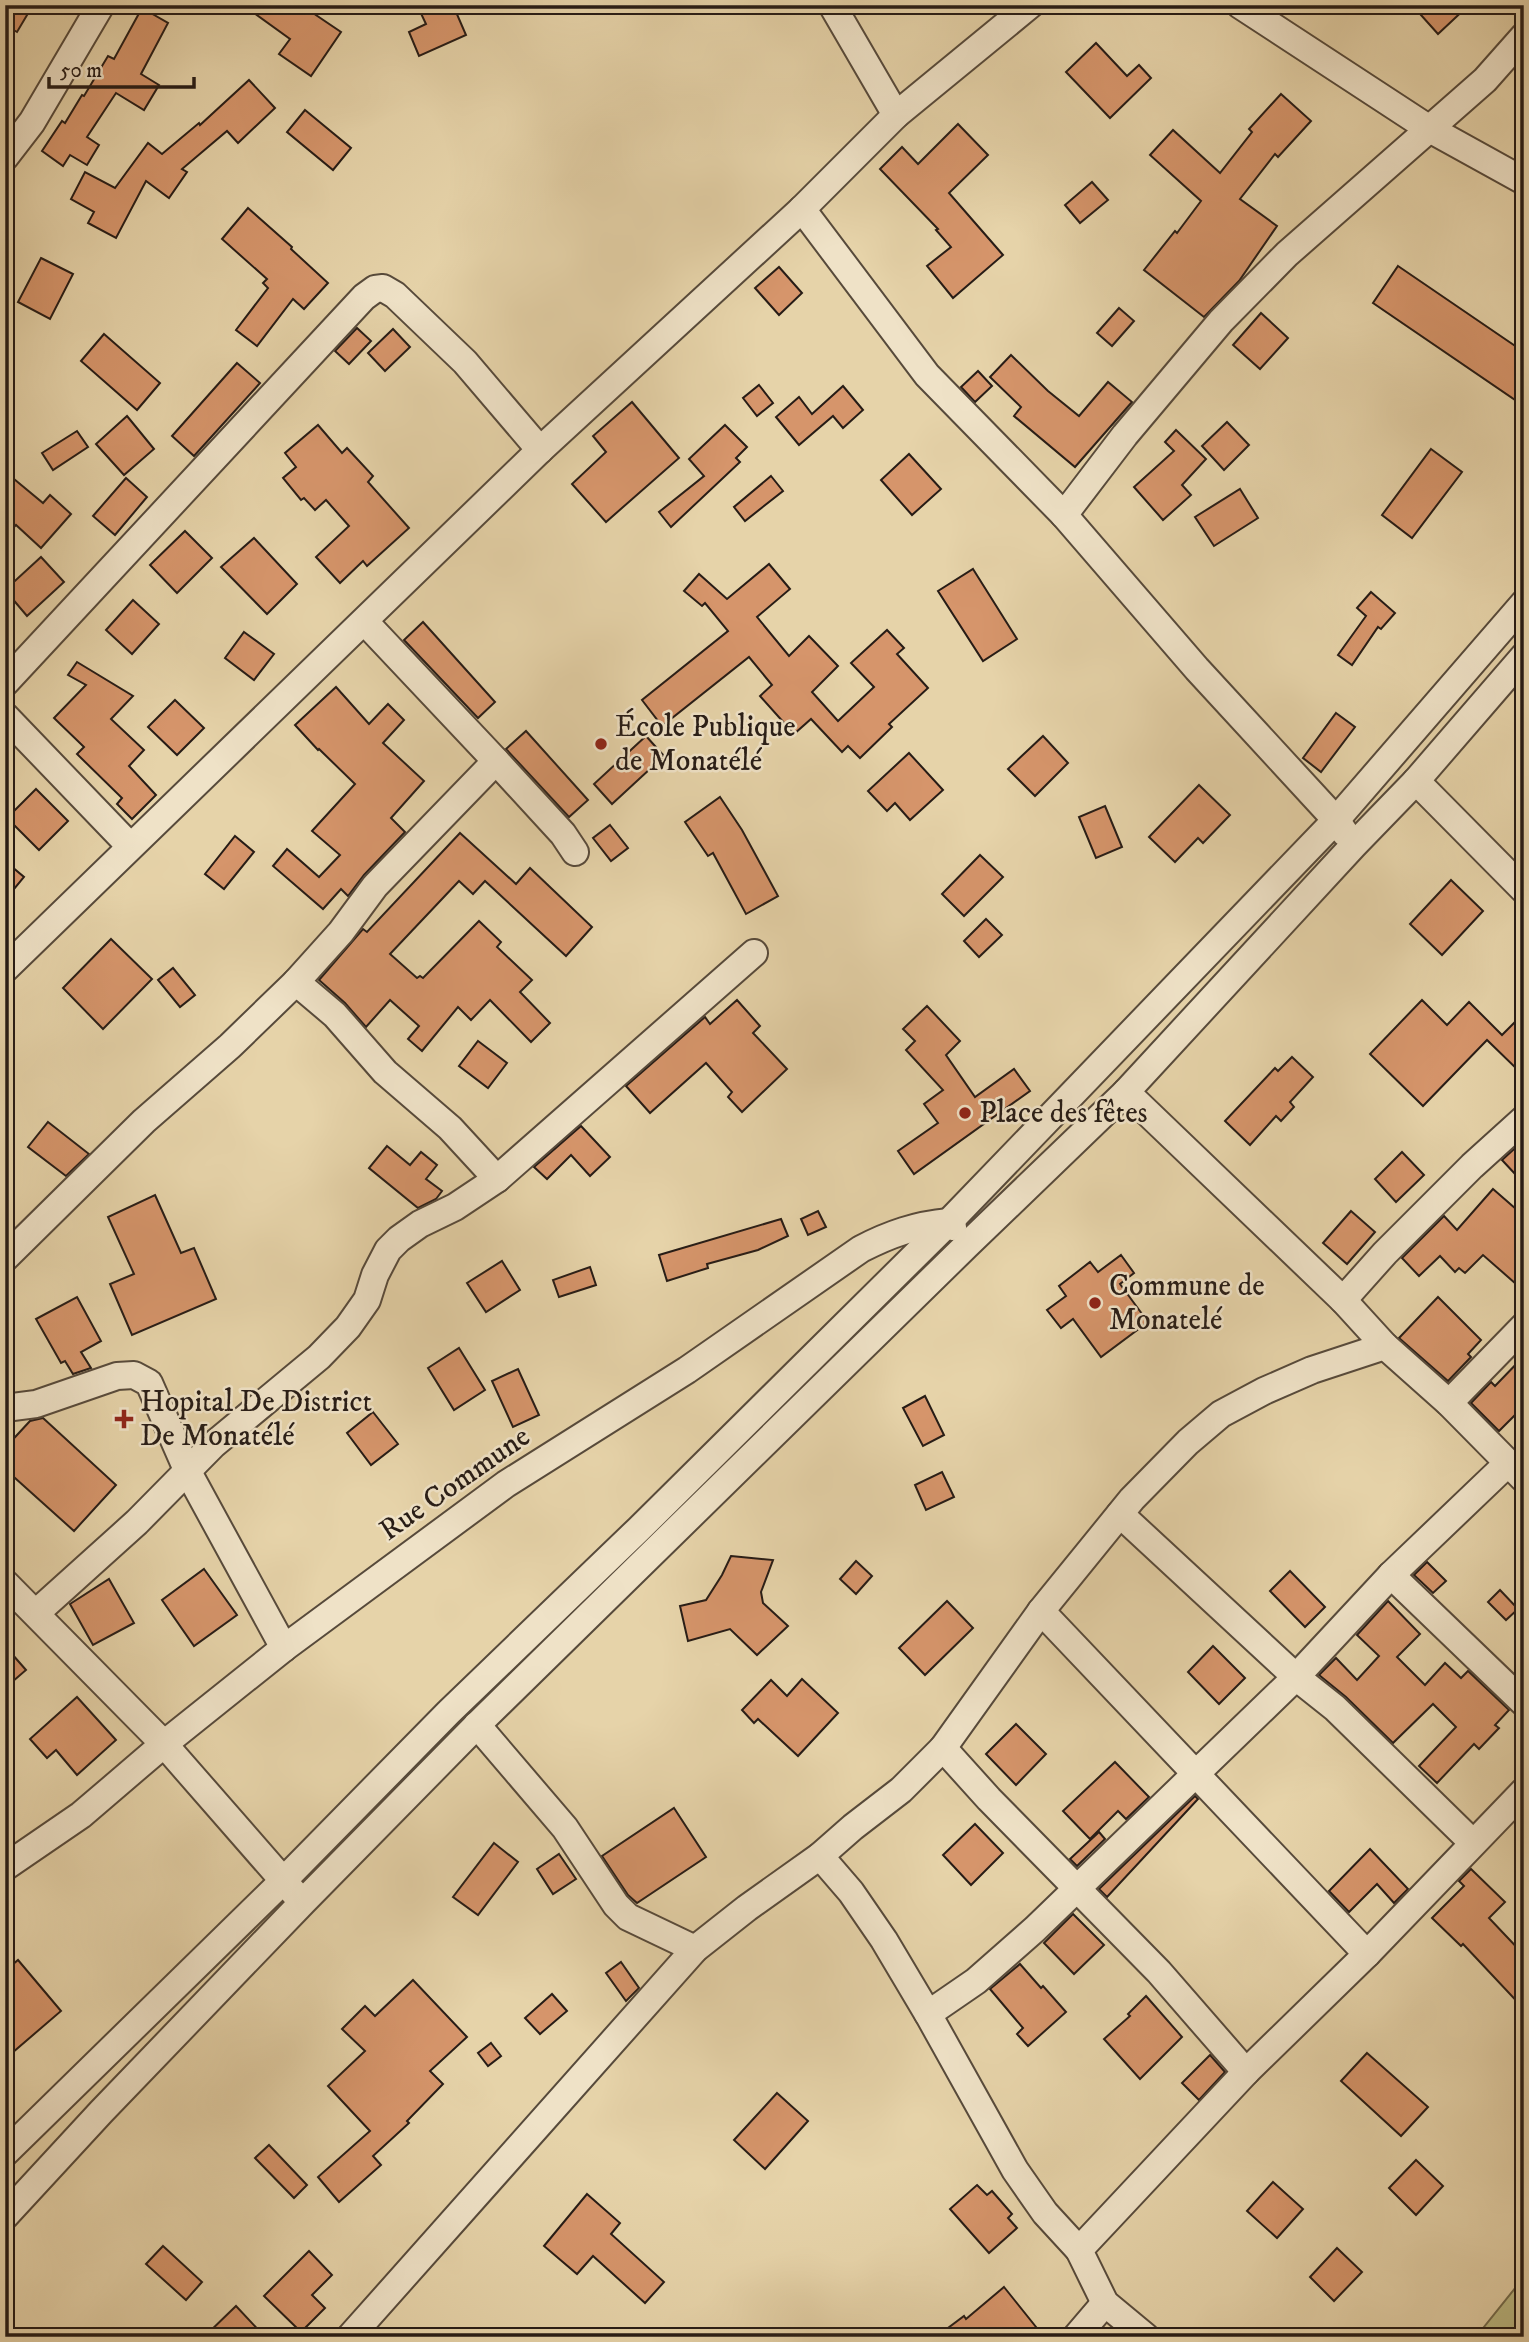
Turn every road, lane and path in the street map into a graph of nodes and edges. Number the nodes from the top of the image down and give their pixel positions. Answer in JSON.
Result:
{"nodes":[{"id":1,"x":101,"y":5,"type":"edge"},
{"id":2,"x":832,"y":5,"type":"edge"},
{"id":3,"x":1030,"y":5,"type":"edge"},
{"id":4,"x":1240,"y":5,"type":"edge"},
{"id":5,"x":1524,"y":36,"type":"edge"},
{"id":6,"x":896,"y":115,"type":"junction"},
{"id":7,"x":1428,"y":128,"type":"junction"},
{"id":8,"x":5,"y":157,"type":"edge"},
{"id":9,"x":1524,"y":181,"type":"edge"},
{"id":10,"x":802,"y":209,"type":"junction"},
{"id":11,"x":540,"y":450,"type":"junction"},
{"id":12,"x":1064,"y":515,"type":"junction"},
{"id":13,"x":1524,"y":603,"type":"edge"},
{"id":14,"x":365,"y":622,"type":"junction"},
{"id":15,"x":1524,"y":656,"type":"edge"},
{"id":16,"x":5,"y":683,"type":"edge"},
{"id":17,"x":5,"y":716,"type":"edge"},
{"id":18,"x":496,"y":761,"type":"junction"},
{"id":19,"x":1416,"y":781,"type":"junction"},
{"id":20,"x":1336,"y":820,"type":"junction"},
{"id":21,"x":1354,"y":845,"type":"junction"},
{"id":22,"x":130,"y":846,"type":"junction"},
{"id":23,"x":575,"y":852,"type":"dead end"},
{"id":24,"x":1524,"y":891,"type":"edge"},
{"id":25,"x":754,"y":954,"type":"dead end"},
{"id":26,"x":5,"y":969,"type":"edge"},
{"id":27,"x":296,"y":982,"type":"junction"},
{"id":28,"x":1126,"y":1092,"type":"junction"},
{"id":29,"x":1524,"y":1119,"type":"edge"},
{"id":30,"x":497,"y":1179,"type":"junction"},
{"id":31,"x":949,"y":1222,"type":"junction"},
{"id":32,"x":967,"y":1245,"type":"junction"},
{"id":33,"x":5,"y":1258,"type":"edge"},
{"id":34,"x":1343,"y":1300,"type":"junction"},
{"id":35,"x":1524,"y":1326,"type":"edge"},
{"id":36,"x":1385,"y":1346,"type":"junction"},
{"id":37,"x":1449,"y":1403,"type":"junction"},
{"id":38,"x":5,"y":1408,"type":"edge"},
{"id":39,"x":188,"y":1472,"type":"junction"},
{"id":40,"x":1515,"y":1472,"type":"edge"},
{"id":41,"x":1120,"y":1514,"type":"junction"},
{"id":42,"x":639,"y":1529,"type":"junction"},
{"id":43,"x":659,"y":1549,"type":"junction"},
{"id":44,"x":1391,"y":1575,"type":"junction"},
{"id":45,"x":5,"y":1583,"type":"edge"},
{"id":46,"x":1041,"y":1611,"type":"junction"},
{"id":47,"x":36,"y":1613,"type":"junction"},
{"id":48,"x":284,"y":1648,"type":"junction"},
{"id":49,"x":1296,"y":1677,"type":"junction"},
{"id":50,"x":1524,"y":1703,"type":"edge"},
{"id":51,"x":477,"y":1725,"type":"junction"},
{"id":52,"x":164,"y":1744,"type":"junction"},
{"id":53,"x":943,"y":1748,"type":"junction"},
{"id":54,"x":1196,"y":1773,"type":"junction"},
{"id":55,"x":1524,"y":1791,"type":"edge"},
{"id":56,"x":1473,"y":1843,"type":"junction"},
{"id":57,"x":820,"y":1856,"type":"junction"},
{"id":58,"x":5,"y":1867,"type":"edge"},
{"id":59,"x":283,"y":1881,"type":"junction"},
{"id":60,"x":1076,"y":1889,"type":"junction"},
{"id":61,"x":303,"y":1902,"type":"junction"},
{"id":62,"x":695,"y":1949,"type":"junction"},
{"id":63,"x":1367,"y":1954,"type":"junction"},
{"id":64,"x":929,"y":2014,"type":"junction"},
{"id":65,"x":1246,"y":2072,"type":"junction"},
{"id":66,"x":77,"y":2080,"type":"junction"},
{"id":67,"x":101,"y":2112,"type":"junction"},
{"id":68,"x":5,"y":2153,"type":"edge"},
{"id":69,"x":5,"y":2216,"type":"edge"},
{"id":70,"x":1079,"y":2250,"type":"junction"},
{"id":71,"x":1105,"y":2303,"type":"junction"},
{"id":72,"x":349,"y":2337,"type":"edge"},
{"id":73,"x":1076,"y":2337,"type":"edge"},
{"id":74,"x":1146,"y":2337,"type":"edge"}],
"edges":[{"from":1,"to":8,"type":"street"},
{"from":2,"to":6,"type":"street"},
{"from":3,"to":6,"type":"street"},
{"from":4,"to":7,"type":"street"},
{"from":5,"to":7,"type":"street"},
{"from":6,"to":10,"type":"street"},
{"from":7,"to":9,"type":"street"},
{"from":7,"to":12,"type":"street"},
{"from":10,"to":11,"type":"street"},
{"from":10,"to":12,"type":"street"},
{"from":11,"to":14,"type":"street"},
{"from":11,"to":16,"type":"street"},
{"from":12,"to":20,"type":"street"},
{"from":13,"to":20,"type":"street"},
{"from":14,"to":18,"type":"street"},
{"from":14,"to":22,"type":"street"},
{"from":15,"to":19,"type":"street"},
{"from":17,"to":22,"type":"street"},
{"from":18,"to":23,"type":"street"},
{"from":18,"to":27,"type":"street"},
{"from":19,"to":21,"type":"street"},
{"from":19,"to":24,"type":"street"},
{"from":20,"to":21,"type":"street"},
{"from":20,"to":31,"type":"street"},
{"from":21,"to":28,"type":"street"},
{"from":22,"to":26,"type":"street"},
{"from":25,"to":30,"type":"street"},
{"from":27,"to":30,"type":"street"},
{"from":27,"to":33,"type":"street"},
{"from":28,"to":32,"type":"street"},
{"from":28,"to":34,"type":"street"},
{"from":29,"to":34,"type":"street"},
{"from":30,"to":39,"type":"street"},
{"from":31,"to":32,"type":"street"},
{"from":31,"to":42,"type":"street"},
{"from":31,"to":48,"type":"street","name":"Rue Commune"},
{"from":32,"to":43,"type":"street"},
{"from":34,"to":36,"type":"street"},
{"from":35,"to":37,"type":"street"},
{"from":36,"to":37,"type":"street"},
{"from":36,"to":41,"type":"street"},
{"from":37,"to":40,"type":"street"},
{"from":38,"to":39,"type":"street"},
{"from":39,"to":47,"type":"street"},
{"from":39,"to":48,"type":"street"},
{"from":40,"to":44,"type":"street"},
{"from":41,"to":46,"type":"street"},
{"from":41,"to":49,"type":"street"},
{"from":42,"to":43,"type":"street"},
{"from":42,"to":59,"type":"street"},
{"from":43,"to":51,"type":"street"},
{"from":44,"to":49,"type":"street"},
{"from":44,"to":50,"type":"street"},
{"from":45,"to":47,"type":"street"},
{"from":46,"to":53,"type":"street"},
{"from":46,"to":54,"type":"street"},
{"from":47,"to":52,"type":"street"},
{"from":48,"to":52,"type":"street","name":"Rue Commune"},
{"from":49,"to":54,"type":"street"},
{"from":49,"to":56,"type":"street"},
{"from":51,"to":61,"type":"street"},
{"from":51,"to":62,"type":"street"},
{"from":52,"to":58,"type":"street","name":"Rue Commune"},
{"from":52,"to":59,"type":"street"},
{"from":53,"to":57,"type":"street"},
{"from":53,"to":60,"type":"street"},
{"from":54,"to":60,"type":"street"},
{"from":54,"to":63,"type":"street"},
{"from":55,"to":56,"type":"street"},
{"from":56,"to":63,"type":"street"},
{"from":57,"to":62,"type":"street"},
{"from":57,"to":64,"type":"street"},
{"from":59,"to":61,"type":"street"},
{"from":59,"to":66,"type":"street"},
{"from":60,"to":64,"type":"street"},
{"from":60,"to":65,"type":"street"},
{"from":61,"to":67,"type":"street"},
{"from":62,"to":72,"type":"street"},
{"from":63,"to":65,"type":"street"},
{"from":64,"to":70,"type":"street"},
{"from":65,"to":70,"type":"street"},
{"from":66,"to":67,"type":"street"},
{"from":66,"to":68,"type":"street"},
{"from":67,"to":69,"type":"street"},
{"from":70,"to":71,"type":"street"},
{"from":71,"to":73,"type":"street"},
{"from":71,"to":74,"type":"street"}]}
